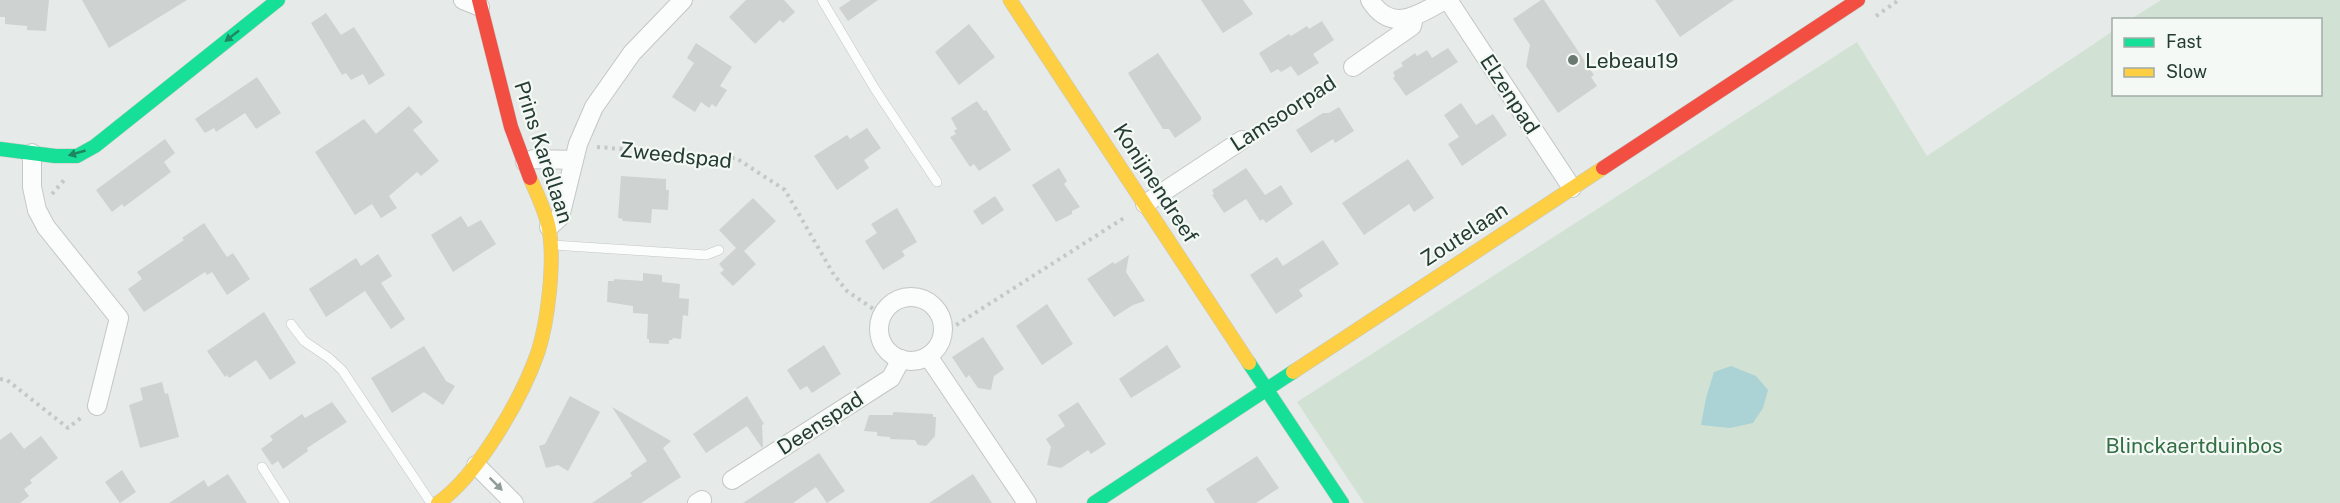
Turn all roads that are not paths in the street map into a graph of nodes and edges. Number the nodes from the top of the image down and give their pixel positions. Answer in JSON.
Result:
{"nodes":[{"id":1,"x":278,"y":0,"type":"edge"},
{"id":2,"x":683,"y":0,"type":"edge"},
{"id":3,"x":822,"y":0,"type":"edge"},
{"id":4,"x":1010,"y":0,"type":"edge"},
{"id":5,"x":1370,"y":0,"type":"edge"},
{"id":6,"x":1446,"y":0,"type":"edge"},
{"id":7,"x":1858,"y":0,"type":"edge"},
{"id":8,"x":474,"y":2,"type":"edge"},
{"id":9,"x":1414,"y":17,"type":"junction"},
{"id":10,"x":1353,"y":67,"type":"road end"},
{"id":11,"x":1242,"y":140,"type":"road end"},
{"id":12,"x":0,"y":149,"type":"edge"},
{"id":13,"x":576,"y":152,"type":"junction"},
{"id":14,"x":32,"y":153,"type":"junction"},
{"id":15,"x":525,"y":162,"type":"junction"},
{"id":16,"x":937,"y":182,"type":"dead end"},
{"id":17,"x":1572,"y":188,"type":"junction"},
{"id":18,"x":1145,"y":204,"type":"junction"},
{"id":19,"x":550,"y":236,"type":"junction"},
{"id":20,"x":719,"y":250,"type":"dead end"},
{"id":21,"x":291,"y":324,"type":"dead end"},
{"id":22,"x":928,"y":356,"type":"junction"},
{"id":23,"x":901,"y":359,"type":"junction"},
{"id":24,"x":1267,"y":389,"type":"junction"},
{"id":25,"x":97,"y":406,"type":"road end"},
{"id":26,"x":476,"y":465,"type":"junction"},
{"id":27,"x":262,"y":467,"type":"dead end"},
{"id":28,"x":732,"y":480,"type":"dead end"},
{"id":29,"x":285,"y":503,"type":"edge"},
{"id":30,"x":431,"y":503,"type":"edge"},
{"id":31,"x":438,"y":503,"type":"edge"},
{"id":32,"x":514,"y":503,"type":"edge"},
{"id":33,"x":1027,"y":503,"type":"edge"},
{"id":34,"x":1094,"y":503,"type":"edge"},
{"id":35,"x":1342,"y":503,"type":"edge"}],
"edges":[{"from":1,"to":14,"type":"street","one_way":true},
{"from":2,"to":13,"type":"street"},
{"from":3,"to":16,"type":"lane"},
{"from":4,"to":18,"type":"street","name":"Konijnendreef"},
{"from":5,"to":9,"type":"street"},
{"from":6,"to":9,"type":"street","name":"Elzenpad"},
{"from":6,"to":17,"type":"street","name":"Elzenpad"},
{"from":7,"to":17,"type":"street","name":"Zoutelaan"},
{"from":8,"to":15,"type":"street","name":"Prins Karellaan"},
{"from":9,"to":10,"type":"street","name":"Lamsoorpad"},
{"from":11,"to":18,"type":"street","name":"Lamsoorpad"},
{"from":12,"to":14,"type":"street"},
{"from":13,"to":15,"type":"street"},
{"from":13,"to":19,"type":"street"},
{"from":14,"to":25,"type":"street"},
{"from":15,"to":19,"type":"street","name":"Prins Karellaan"},
{"from":17,"to":24,"type":"street","name":"Zoutelaan"},
{"from":18,"to":24,"type":"street","name":"Konijnendreef"},
{"from":19,"to":20,"type":"lane"},
{"from":19,"to":26,"type":"street","name":"Prins Karellaan"},
{"from":21,"to":30,"type":"lane"},
{"from":22,"to":23,"type":"street"},
{"from":22,"to":23,"type":"street"},
{"from":22,"to":33,"type":"street"},
{"from":23,"to":28,"type":"street","name":"Deenspad"},
{"from":24,"to":34,"type":"street","name":"Zoutelaan"},
{"from":24,"to":35,"type":"street","name":"Konijnendreef"},
{"from":26,"to":31,"type":"street","name":"Prins Karellaan"},
{"from":26,"to":32,"type":"street","one_way":true},
{"from":27,"to":29,"type":"lane"}]}
